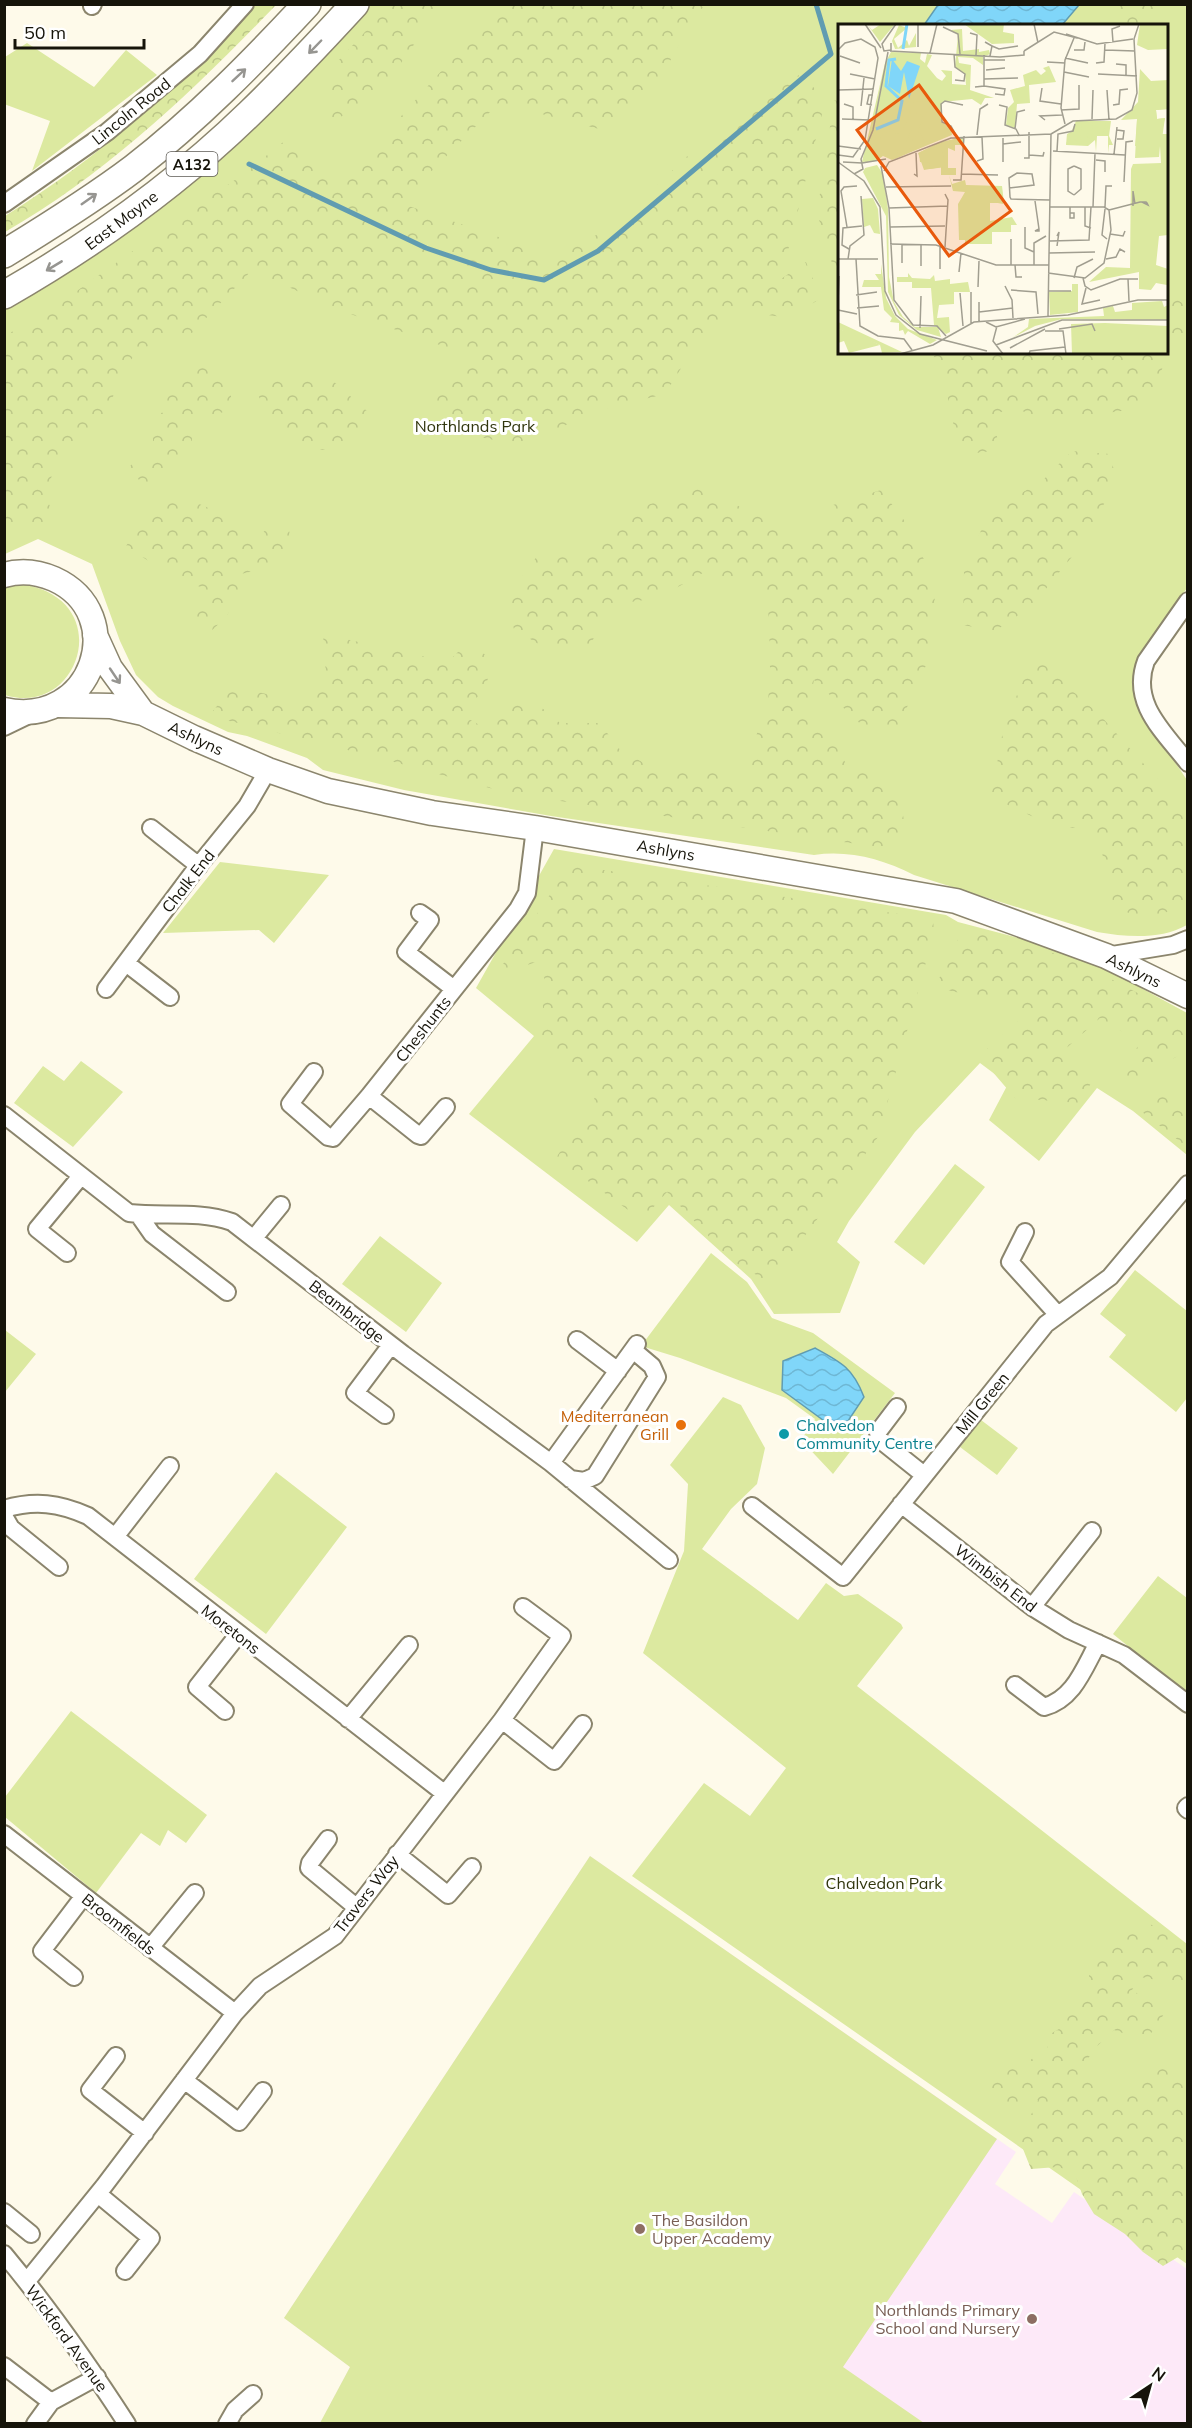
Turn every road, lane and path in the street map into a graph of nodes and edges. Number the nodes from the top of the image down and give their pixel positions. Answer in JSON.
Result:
{"nodes":[{"id":1,"x":245,"y":4,"type":"edge"},
{"id":2,"x":307,"y":4,"type":"edge"},
{"id":3,"x":355,"y":4,"type":"edge"},
{"id":4,"x":4,"y":204,"type":"edge"},
{"id":5,"x":4,"y":254,"type":"edge"},
{"id":6,"x":4,"y":295,"type":"edge"},
{"id":7,"x":4,"y":575,"type":"edge"},
{"id":8,"x":1188,"y":601,"type":"edge"},
{"id":9,"x":95,"y":635,"type":"junction"},
{"id":10,"x":58,"y":705,"type":"junction"},
{"id":11,"x":4,"y":710,"type":"edge"},
{"id":12,"x":33,"y":712,"type":"junction"},
{"id":13,"x":143,"y":713,"type":"junction"},
{"id":14,"x":4,"y":727,"type":"edge"},
{"id":15,"x":1188,"y":764,"type":"edge"},
{"id":16,"x":268,"y":770,"type":"junction"},
{"id":17,"x":151,"y":828,"type":"dead end"},
{"id":18,"x":535,"y":828,"type":"junction"},
{"id":19,"x":199,"y":866,"type":"junction"},
{"id":20,"x":420,"y":913,"type":"dead end"},
{"id":21,"x":1188,"y":939,"type":"edge"},
{"id":22,"x":1106,"y":956,"type":"junction"},
{"id":23,"x":126,"y":963,"type":"junction"},
{"id":24,"x":106,"y":989,"type":"dead end"},
{"id":25,"x":454,"y":989,"type":"junction"},
{"id":26,"x":1188,"y":996,"type":"edge"},
{"id":27,"x":170,"y":997,"type":"dead end"},
{"id":28,"x":314,"y":1072,"type":"dead end"},
{"id":29,"x":369,"y":1096,"type":"junction"},
{"id":30,"x":446,"y":1107,"type":"dead end"},
{"id":31,"x":4,"y":1115,"type":"edge"},
{"id":32,"x":81,"y":1176,"type":"junction"},
{"id":33,"x":1188,"y":1184,"type":"edge"},
{"id":34,"x":281,"y":1205,"type":"dead end"},
{"id":35,"x":138,"y":1214,"type":"junction"},
{"id":36,"x":1025,"y":1232,"type":"dead end"},
{"id":37,"x":254,"y":1238,"type":"junction"},
{"id":38,"x":67,"y":1253,"type":"dead end"},
{"id":39,"x":226,"y":1292,"type":"dead end"},
{"id":40,"x":1058,"y":1315,"type":"junction"},
{"id":41,"x":577,"y":1340,"type":"dead end"},
{"id":42,"x":391,"y":1345,"type":"junction"},
{"id":43,"x":618,"y":1371,"type":"junction"},
{"id":44,"x":897,"y":1407,"type":"dead end"},
{"id":45,"x":385,"y":1415,"type":"dead end"},
{"id":46,"x":550,"y":1463,"type":"junction"},
{"id":47,"x":170,"y":1466,"type":"dead end"},
{"id":48,"x":924,"y":1475,"type":"junction"},
{"id":49,"x":570,"y":1479,"type":"junction"},
{"id":50,"x":901,"y":1504,"type":"junction"},
{"id":51,"x":752,"y":1506,"type":"dead end"},
{"id":52,"x":4,"y":1509,"type":"edge"},
{"id":53,"x":4,"y":1516,"type":"edge"},
{"id":54,"x":1092,"y":1531,"type":"dead end"},
{"id":55,"x":115,"y":1537,"type":"junction"},
{"id":56,"x":669,"y":1560,"type":"dead end"},
{"id":57,"x":59,"y":1567,"type":"dead end"},
{"id":58,"x":523,"y":1606,"type":"dead end"},
{"id":59,"x":1032,"y":1607,"type":"junction"},
{"id":60,"x":238,"y":1635,"type":"junction"},
{"id":61,"x":1098,"y":1643,"type":"junction"},
{"id":62,"x":409,"y":1646,"type":"dead end"},
{"id":63,"x":1015,"y":1685,"type":"dead end"},
{"id":64,"x":1188,"y":1704,"type":"edge"},
{"id":65,"x":225,"y":1711,"type":"dead end"},
{"id":66,"x":348,"y":1719,"type":"junction"},
{"id":67,"x":502,"y":1720,"type":"junction"},
{"id":68,"x":583,"y":1724,"type":"dead end"},
{"id":69,"x":444,"y":1794,"type":"junction"},
{"id":70,"x":4,"y":1834,"type":"edge"},
{"id":71,"x":328,"y":1839,"type":"dead end"},
{"id":72,"x":397,"y":1854,"type":"junction"},
{"id":73,"x":472,"y":1867,"type":"dead end"},
{"id":74,"x":195,"y":1893,"type":"dead end"},
{"id":75,"x":83,"y":1897,"type":"junction"},
{"id":76,"x":356,"y":1907,"type":"junction"},
{"id":77,"x":150,"y":1948,"type":"junction"},
{"id":78,"x":74,"y":1977,"type":"dead end"},
{"id":79,"x":234,"y":2013,"type":"junction"},
{"id":80,"x":116,"y":2056,"type":"dead end"},
{"id":81,"x":184,"y":2080,"type":"junction"},
{"id":82,"x":263,"y":2091,"type":"dead end"},
{"id":83,"x":145,"y":2133,"type":"junction"},
{"id":84,"x":98,"y":2194,"type":"junction"},
{"id":85,"x":4,"y":2212,"type":"edge"},
{"id":86,"x":31,"y":2235,"type":"dead end"},
{"id":87,"x":4,"y":2254,"type":"edge"},
{"id":88,"x":125,"y":2271,"type":"dead end"},
{"id":89,"x":27,"y":2281,"type":"junction"},
{"id":90,"x":4,"y":2366,"type":"edge"},
{"id":91,"x":97,"y":2377,"type":"junction"},
{"id":92,"x":253,"y":2394,"type":"dead end"},
{"id":93,"x":51,"y":2402,"type":"junction"},
{"id":94,"x":34,"y":2424,"type":"edge"},
{"id":95,"x":127,"y":2424,"type":"edge"},
{"id":96,"x":227,"y":2424,"type":"edge"}],
"edges":[{"from":1,"to":4,"type":"street","name":"Lincoln Road"},
{"from":5,"to":2,"type":"main road","name":"East Mayne","number":"A132","one_way":true},
{"from":3,"to":6,"type":"main road","name":"East Mayne","number":"A132","one_way":true},
{"from":7,"to":9,"type":"street","name":"Ashlyns"},
{"from":8,"to":15,"type":"street"},
{"from":9,"to":10,"type":"street"},
{"from":9,"to":13,"type":"street","name":"Ashlyns","one_way":true},
{"from":10,"to":12,"type":"street"},
{"from":10,"to":13,"type":"street","name":"Ashlyns"},
{"from":11,"to":12,"type":"street"},
{"from":12,"to":14,"type":"street"},
{"from":13,"to":16,"type":"street","name":"Ashlyns"},
{"from":16,"to":18,"type":"street","name":"Ashlyns"},
{"from":16,"to":19,"type":"street","name":"Chalk End"},
{"from":17,"to":19,"type":"street"},
{"from":18,"to":22,"type":"street","name":"Ashlyns"},
{"from":18,"to":25,"type":"street","name":"Cheshunts"},
{"from":19,"to":23,"type":"street","name":"Chalk End"},
{"from":20,"to":25,"type":"street"},
{"from":21,"to":22,"type":"street"},
{"from":22,"to":26,"type":"street","name":"Ashlyns"},
{"from":23,"to":24,"type":"street","name":"Chalk End"},
{"from":23,"to":27,"type":"street"},
{"from":25,"to":29,"type":"street","name":"Cheshunts"},
{"from":28,"to":29,"type":"street","name":"Cheshunts"},
{"from":29,"to":30,"type":"street"},
{"from":31,"to":32,"type":"street","name":"Beambridge"},
{"from":32,"to":35,"type":"street","name":"Beambridge"},
{"from":32,"to":38,"type":"street"},
{"from":33,"to":40,"type":"street","name":"Mill Green"},
{"from":34,"to":37,"type":"street"},
{"from":35,"to":37,"type":"street","name":"Beambridge"},
{"from":35,"to":39,"type":"street"},
{"from":36,"to":40,"type":"street"},
{"from":37,"to":42,"type":"street","name":"Beambridge"},
{"from":40,"to":48,"type":"street","name":"Mill Green"},
{"from":41,"to":43,"type":"street"},
{"from":42,"to":45,"type":"street"},
{"from":42,"to":46,"type":"street","name":"Beambridge"},
{"from":43,"to":46,"type":"street"},
{"from":43,"to":49,"type":"street"},
{"from":44,"to":48,"type":"street"},
{"from":46,"to":49,"type":"street","name":"Beambridge"},
{"from":47,"to":55,"type":"street"},
{"from":48,"to":50,"type":"street","name":"Mill Green"},
{"from":49,"to":56,"type":"street","name":"Beambridge"},
{"from":50,"to":51,"type":"street","name":"Mill Green"},
{"from":50,"to":59,"type":"street","name":"Wimbish End"},
{"from":52,"to":55,"type":"street","name":"Moretons"},
{"from":53,"to":57,"type":"street"},
{"from":54,"to":59,"type":"street"},
{"from":55,"to":60,"type":"street","name":"Moretons"},
{"from":58,"to":67,"type":"street","name":"Travers Way"},
{"from":59,"to":61,"type":"street","name":"Wimbish End"},
{"from":60,"to":65,"type":"street"},
{"from":60,"to":66,"type":"street","name":"Moretons"},
{"from":61,"to":63,"type":"street"},
{"from":61,"to":64,"type":"street","name":"Wimbish End"},
{"from":62,"to":66,"type":"street"},
{"from":66,"to":69,"type":"street","name":"Moretons"},
{"from":67,"to":68,"type":"street"},
{"from":67,"to":69,"type":"street","name":"Travers Way"},
{"from":69,"to":72,"type":"street","name":"Travers Way"},
{"from":70,"to":75,"type":"street","name":"Broomfields"},
{"from":71,"to":76,"type":"street"},
{"from":72,"to":73,"type":"street"},
{"from":72,"to":76,"type":"street","name":"Travers Way"},
{"from":74,"to":77,"type":"street"},
{"from":75,"to":77,"type":"street","name":"Broomfields"},
{"from":75,"to":78,"type":"street"},
{"from":76,"to":79,"type":"street","name":"Travers Way"},
{"from":77,"to":79,"type":"street","name":"Broomfields"},
{"from":79,"to":81,"type":"street","name":"Travers Way"},
{"from":80,"to":83,"type":"street"},
{"from":81,"to":82,"type":"street"},
{"from":81,"to":83,"type":"street","name":"Travers Way"},
{"from":83,"to":84,"type":"street","name":"Travers Way"},
{"from":84,"to":88,"type":"street"},
{"from":84,"to":89,"type":"street","name":"Travers Way"},
{"from":85,"to":86,"type":"street"},
{"from":87,"to":89,"type":"street","name":"Wickford Avenue"},
{"from":89,"to":91,"type":"street","name":"Wickford Avenue"},
{"from":90,"to":93,"type":"street"},
{"from":91,"to":93,"type":"street"},
{"from":91,"to":95,"type":"street","name":"Wickford Avenue"},
{"from":92,"to":96,"type":"street"},
{"from":93,"to":94,"type":"street"}]}
